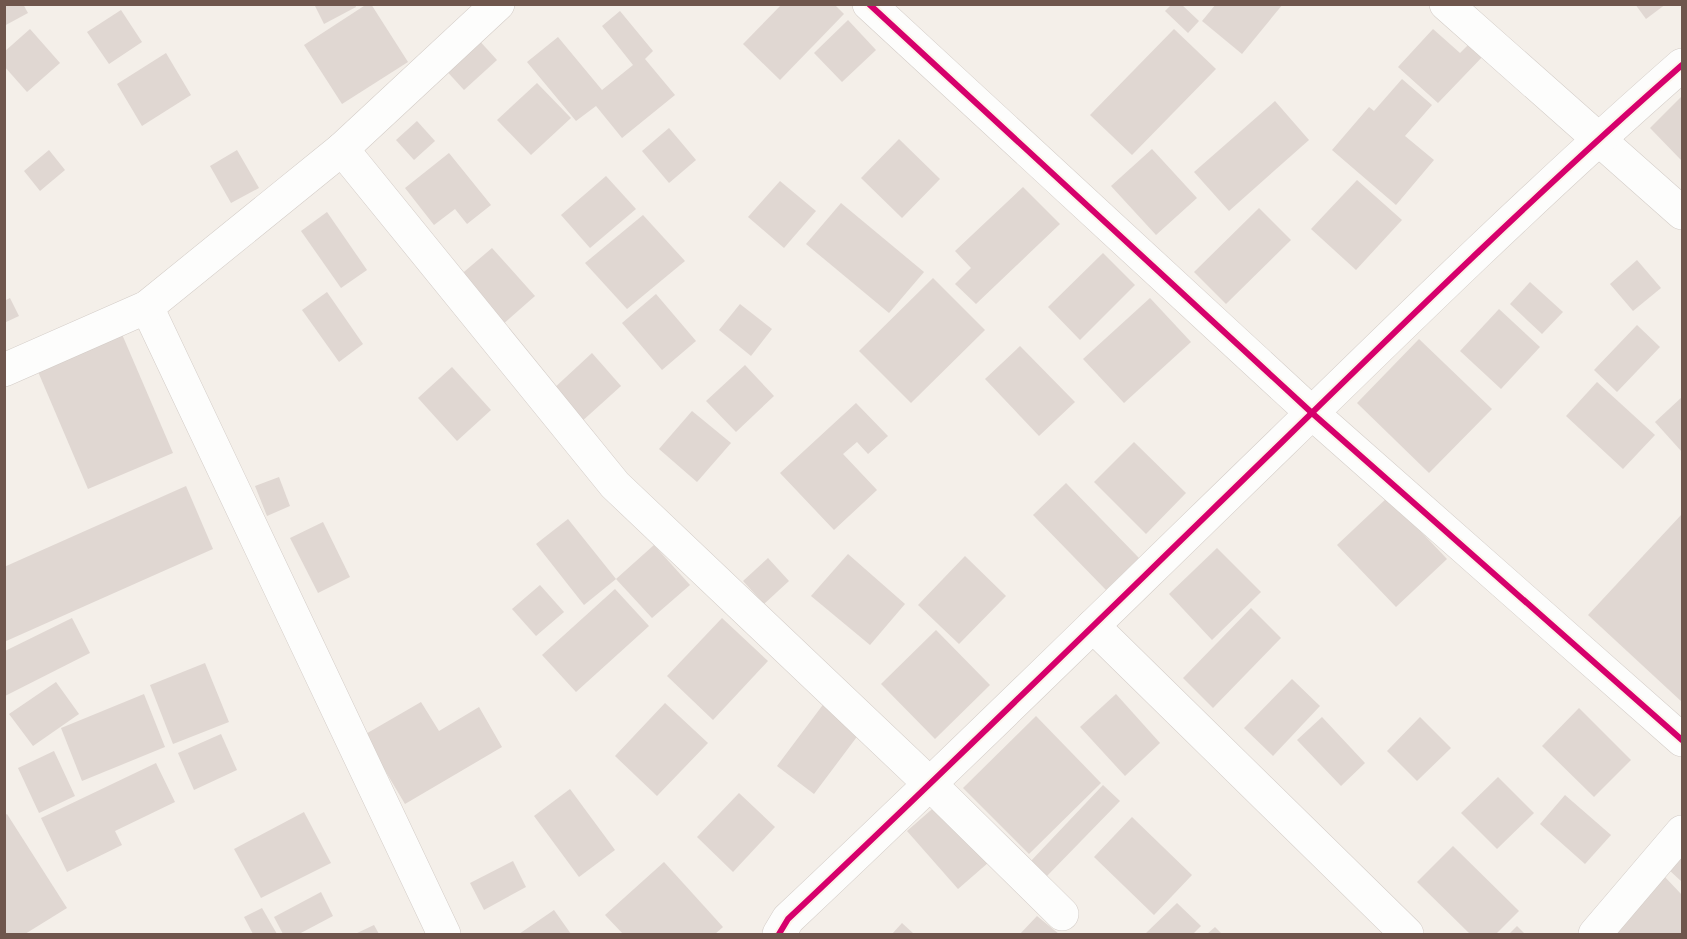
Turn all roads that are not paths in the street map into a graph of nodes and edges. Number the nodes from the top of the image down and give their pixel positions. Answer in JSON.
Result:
{"nodes":[{"id":1,"x":498,"y":4,"type":"edge"},
{"id":2,"x":869,"y":4,"type":"edge"},
{"id":3,"x":1446,"y":4,"type":"edge"},
{"id":4,"x":1683,"y":65,"type":"edge"},
{"id":5,"x":1599,"y":138,"type":"junction"},
{"id":6,"x":342,"y":149,"type":"junction"},
{"id":7,"x":1683,"y":213,"type":"edge"},
{"id":8,"x":147,"y":307,"type":"junction"},
{"id":9,"x":4,"y":370,"type":"edge"},
{"id":10,"x":1312,"y":413,"type":"junction"},
{"id":11,"x":1093,"y":626,"type":"junction"},
{"id":12,"x":1683,"y":740,"type":"edge"},
{"id":13,"x":931,"y":785,"type":"junction"},
{"id":14,"x":1683,"y":832,"type":"edge"},
{"id":15,"x":1062,"y":914,"type":"dead end"},
{"id":16,"x":444,"y":934,"type":"edge"},
{"id":17,"x":779,"y":934,"type":"edge"},
{"id":18,"x":1407,"y":934,"type":"edge"},
{"id":19,"x":1595,"y":934,"type":"edge"}],
"edges":[{"from":1,"to":6,"type":"street"},
{"from":2,"to":10,"type":"street"},
{"from":3,"to":5,"type":"street"},
{"from":4,"to":5,"type":"street"},
{"from":5,"to":7,"type":"street"},
{"from":5,"to":10,"type":"street"},
{"from":6,"to":8,"type":"street"},
{"from":6,"to":13,"type":"street"},
{"from":8,"to":9,"type":"street"},
{"from":8,"to":16,"type":"street"},
{"from":10,"to":11,"type":"street"},
{"from":10,"to":12,"type":"street"},
{"from":11,"to":13,"type":"street"},
{"from":11,"to":18,"type":"street"},
{"from":13,"to":15,"type":"street"},
{"from":13,"to":17,"type":"street"},
{"from":14,"to":19,"type":"street"}]}
